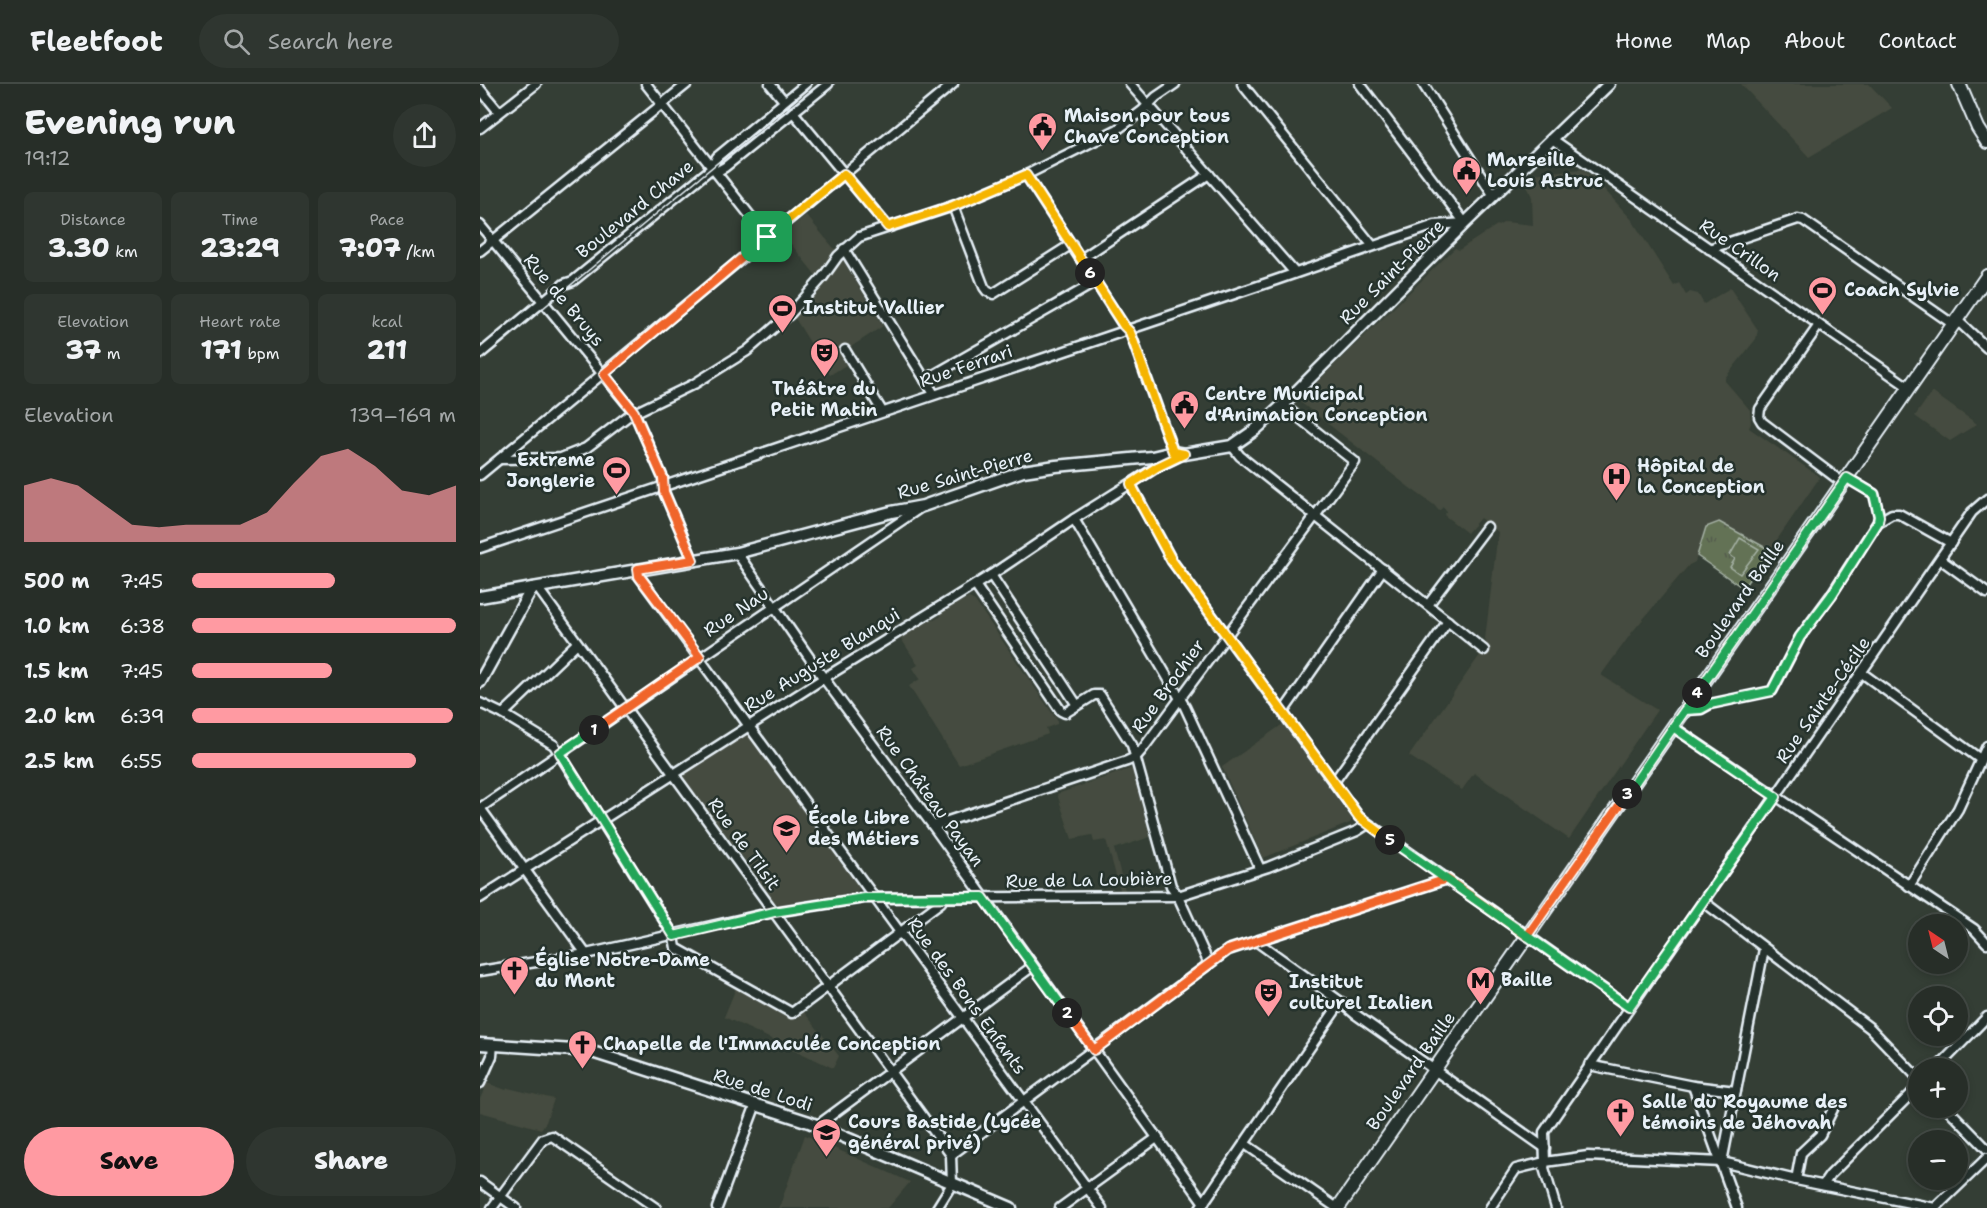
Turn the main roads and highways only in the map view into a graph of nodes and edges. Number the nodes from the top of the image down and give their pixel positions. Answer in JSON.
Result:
{"nodes":[{"id":1,"x":1959,"y":84,"type":"edge"},
{"id":2,"x":1987,"y":141,"type":"edge"},
{"id":3,"x":1987,"y":276,"type":"edge"},
{"id":4,"x":1337,"y":1208,"type":"edge"}],
"edges":[{"from":1,"to":2,"type":"main road"},
{"from":3,"to":4,"type":"main road","name":"Boulevard Baille"}]}
